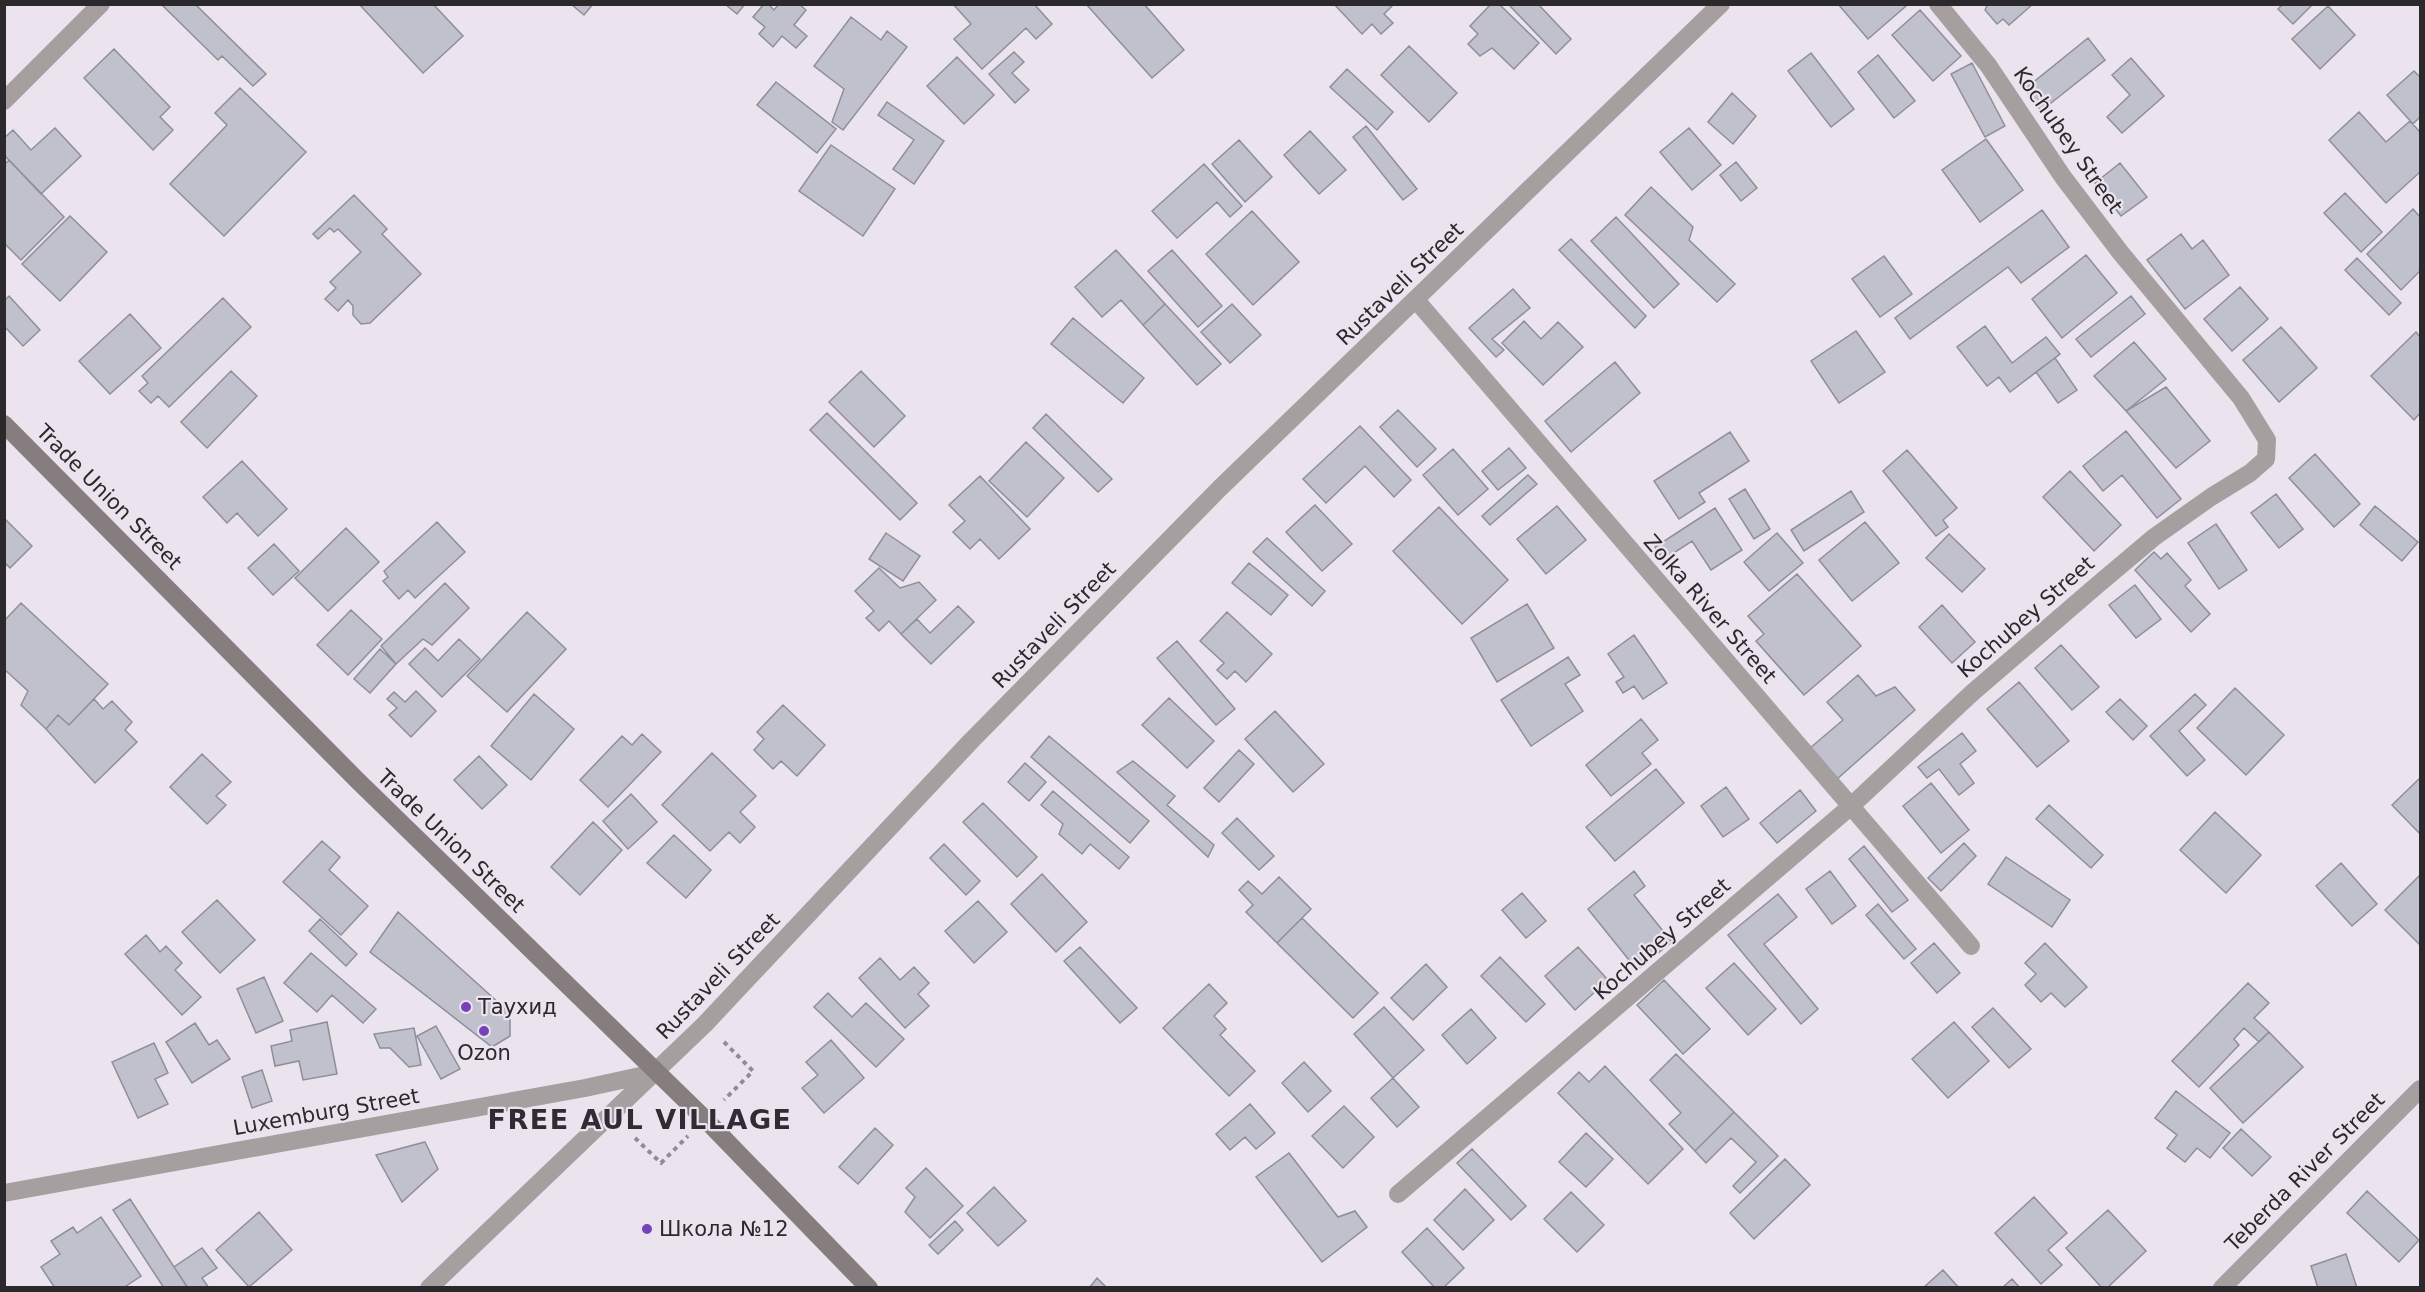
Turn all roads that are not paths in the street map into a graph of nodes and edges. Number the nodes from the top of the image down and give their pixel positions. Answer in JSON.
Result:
{"nodes":[{"id":1,"x":101,"y":4,"type":"edge"},
{"id":2,"x":1721,"y":4,"type":"edge"},
{"id":3,"x":1938,"y":4,"type":"edge"},
{"id":4,"x":4,"y":101,"type":"edge"},
{"id":5,"x":1416,"y":300,"type":"junction"},
{"id":6,"x":4,"y":424,"type":"edge"},
{"id":7,"x":1850,"y":807,"type":"junction"},
{"id":8,"x":1971,"y":946,"type":"dead end"},
{"id":9,"x":656,"y":1072,"type":"junction"},
{"id":10,"x":2421,"y":1089,"type":"edge"},
{"id":11,"x":4,"y":1193,"type":"edge"},
{"id":12,"x":1398,"y":1194,"type":"dead end"},
{"id":13,"x":429,"y":1287,"type":"edge"},
{"id":14,"x":869,"y":1287,"type":"edge"},
{"id":15,"x":2222,"y":1287,"type":"edge"}],
"edges":[{"from":1,"to":4,"type":"street"},
{"from":2,"to":5,"type":"street","name":"Rustaveli Street"},
{"from":3,"to":7,"type":"street","name":"Kochubey Street"},
{"from":5,"to":7,"type":"street","name":"Zolka River Street"},
{"from":5,"to":9,"type":"street","name":"Rustaveli Street"},
{"from":6,"to":9,"type":"street","name":"Trade Union Street"},
{"from":7,"to":8,"type":"street","name":"Zolka River Street"},
{"from":7,"to":12,"type":"street","name":"Kochubey Street"},
{"from":9,"to":11,"type":"street","name":"Luxemburg Street"},
{"from":9,"to":13,"type":"street","name":"Rustaveli Street"},
{"from":9,"to":14,"type":"street","name":"Trade Union Street"},
{"from":10,"to":15,"type":"street","name":"Teberda River Street"}]}
